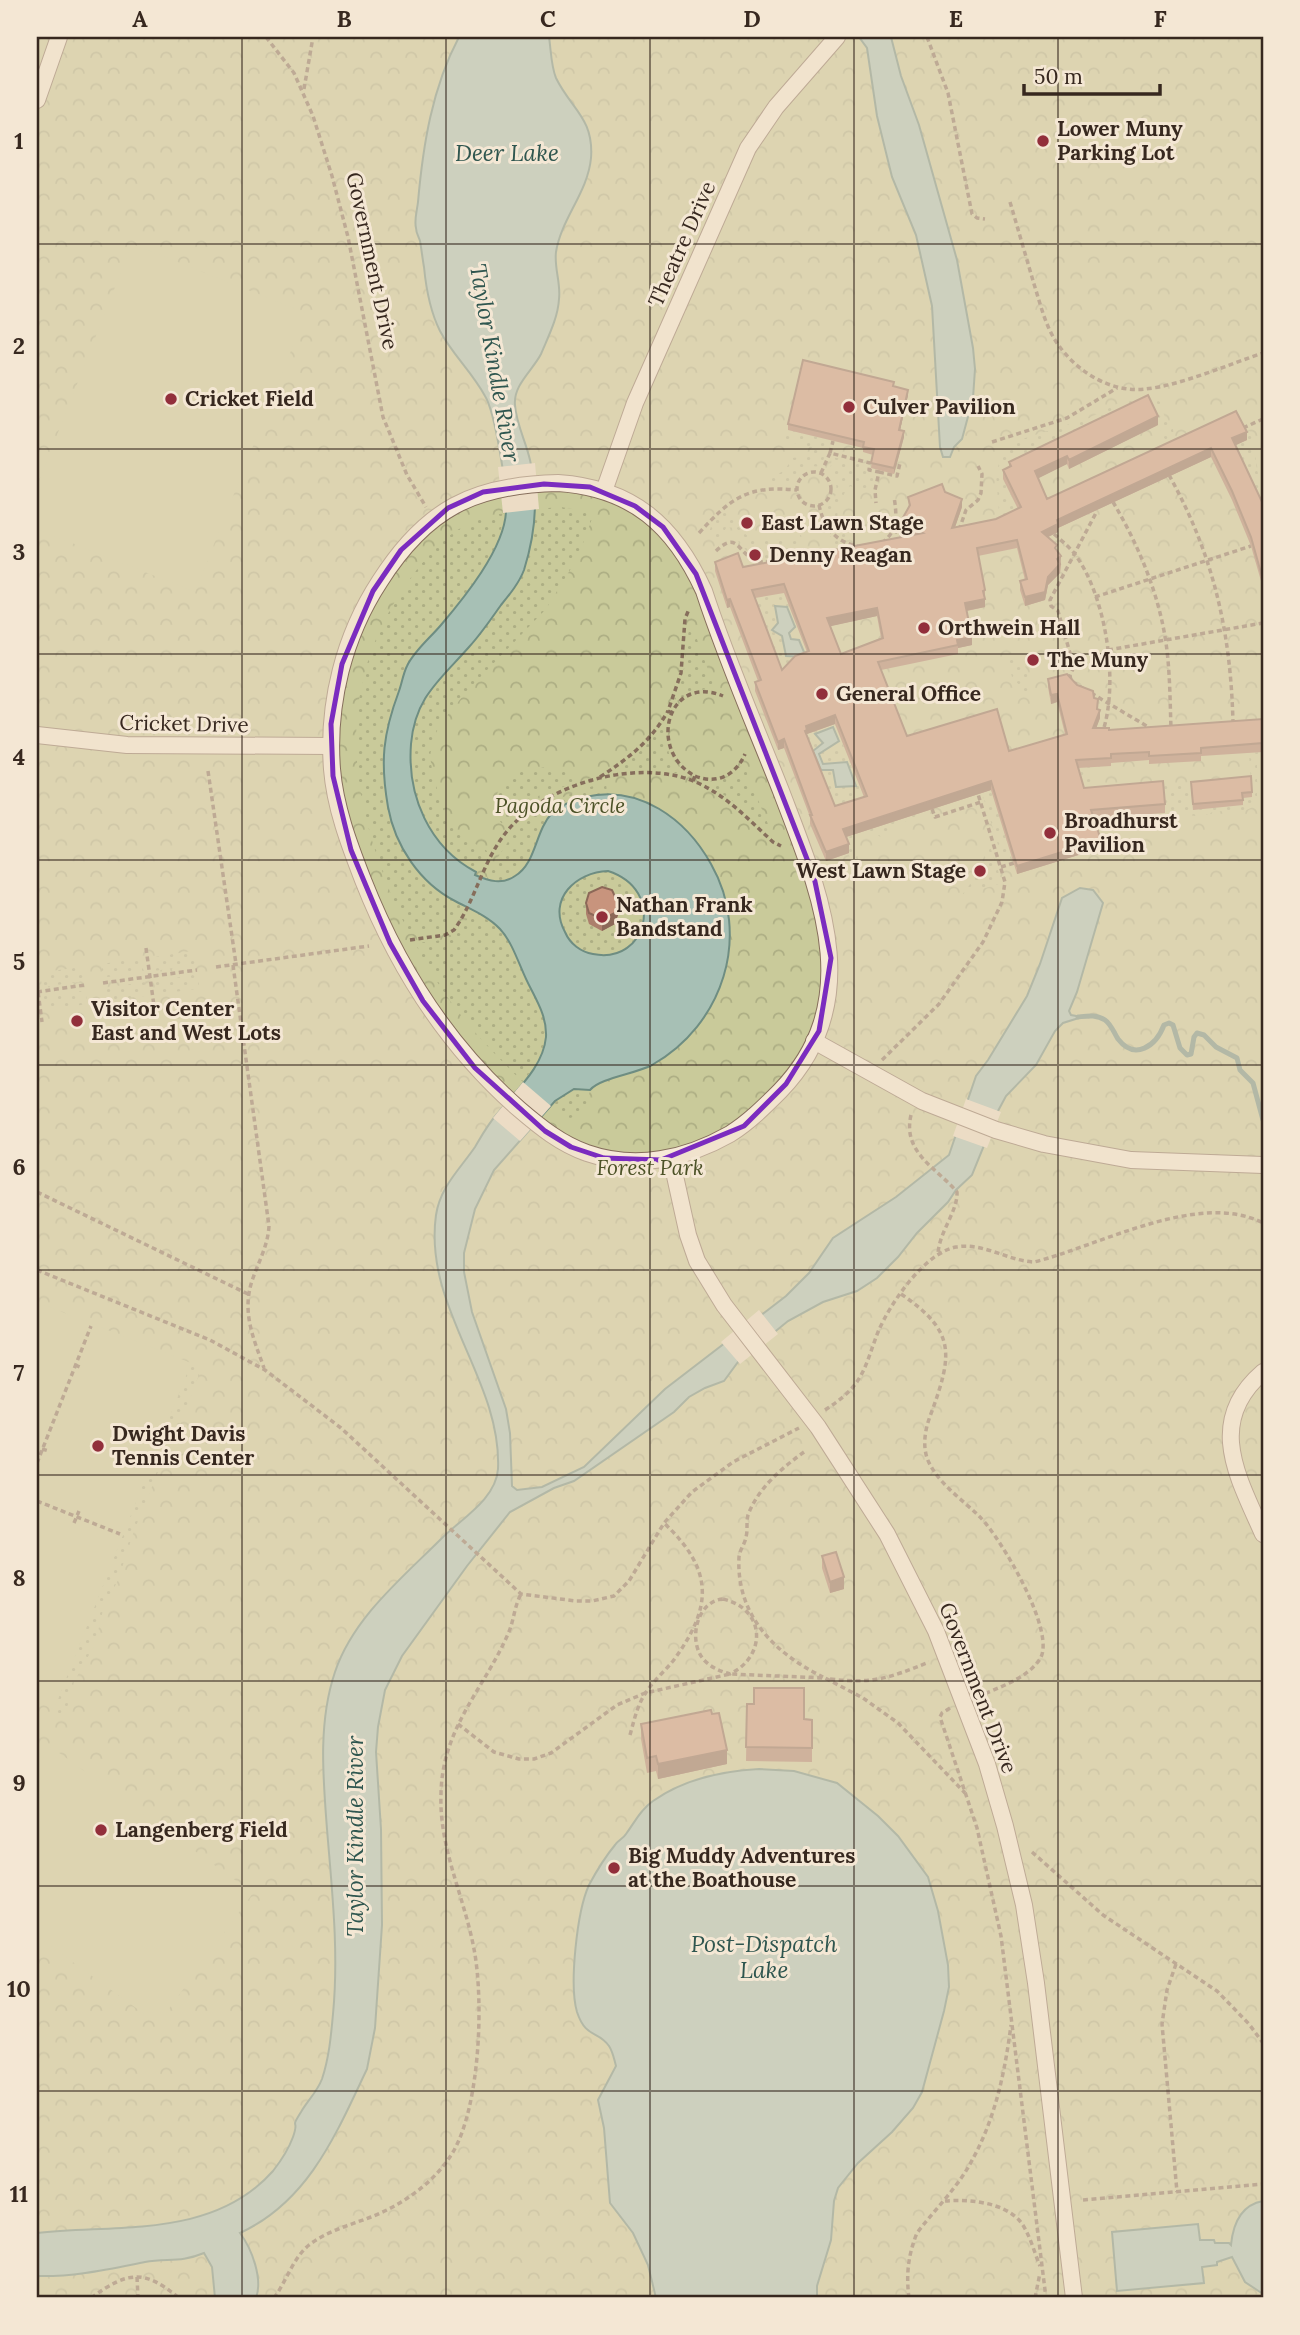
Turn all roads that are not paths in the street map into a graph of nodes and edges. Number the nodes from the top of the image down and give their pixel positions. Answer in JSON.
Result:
{"nodes":[{"id":1,"x":59,"y":37,"type":"edge"},
{"id":2,"x":837,"y":37,"type":"edge"},
{"id":3,"x":37,"y":100,"type":"edge"},
{"id":4,"x":604,"y":491,"type":"junction"},
{"id":5,"x":37,"y":735,"type":"edge"},
{"id":6,"x":331,"y":746,"type":"junction"},
{"id":7,"x":814,"y":1041,"type":"junction"},
{"id":8,"x":671,"y":1158,"type":"junction"},
{"id":9,"x":1263,"y":1165,"type":"edge"},
{"id":10,"x":1263,"y":1372,"type":"edge"},
{"id":11,"x":1263,"y":1534,"type":"edge"},
{"id":12,"x":1074,"y":2298,"type":"edge"}],
"edges":[{"from":1,"to":3,"type":"street"},
{"from":2,"to":4,"type":"street","name":"Theatre Drive"},
{"from":4,"to":6,"type":"street"},
{"from":4,"to":7,"type":"street"},
{"from":5,"to":6,"type":"street","name":"Cricket Drive"},
{"from":6,"to":8,"type":"street"},
{"from":7,"to":8,"type":"street"},
{"from":7,"to":9,"type":"street"},
{"from":8,"to":12,"type":"street","name":"Government Drive"},
{"from":10,"to":11,"type":"street"}]}
